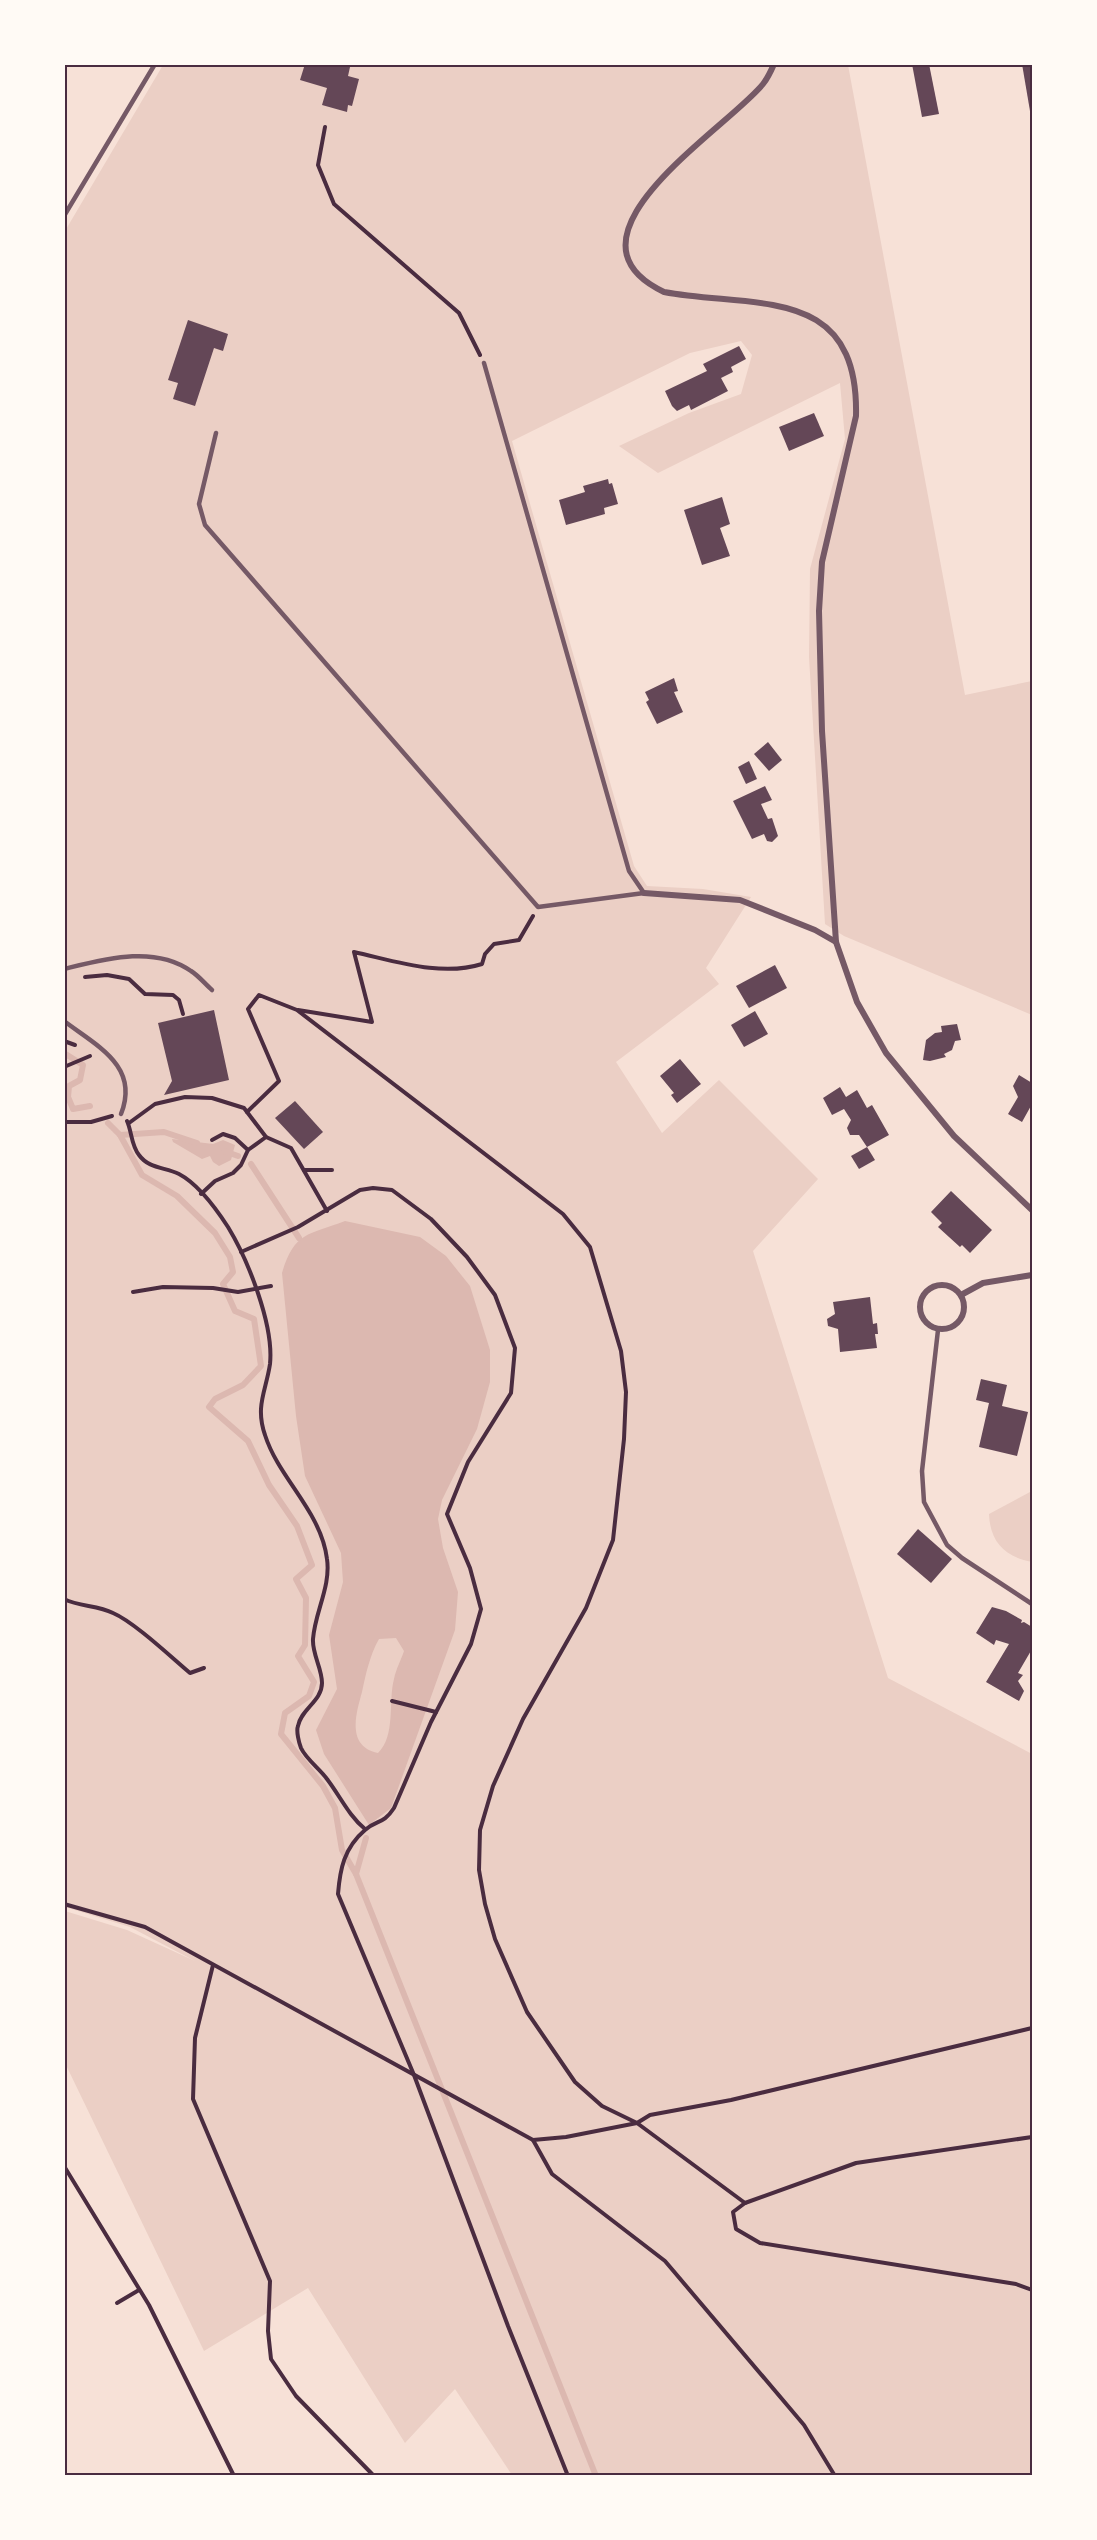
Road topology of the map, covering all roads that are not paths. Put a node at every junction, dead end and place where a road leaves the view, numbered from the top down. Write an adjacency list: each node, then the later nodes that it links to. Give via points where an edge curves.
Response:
1 (155, 64): 3 (lane)
2 (774, 64): 7 (street, via 763,84 645,197 629,226 626,250 638,275 664,292 769,303 809,315 826,326 851,366 856,416 822,562 819,611 822,731)
3 (64, 216)
4 (484, 363): 6 (lane, via 629,872)
5 (216, 433): 6 (lane, via 199,504 205,525 538,907)
6 (644, 893): 7 (street, via 740,900 807,926)
7 (836, 942): 12 (street, via 857,1002 886,1053 954,1136)
8 (66, 969): 9 (lane, via 113,958 159,957 191,970)
9 (212, 990)
10 (64, 1021): 11 (lane, via 123,1072 128,1087)
11 (121, 1113)
12 (1032, 1210)
13 (1032, 1275): 14 (street, via 983,1283)
14 (961, 1295): 15 (street, via 961,1320 951,1328); 15 (street, via 950,1286 935,1286 923,1294 919,1309 925,1323)
15 (938, 1330): 16 (lane, via 922,1471 924,1502 947,1545)
16 (1032, 1604)

